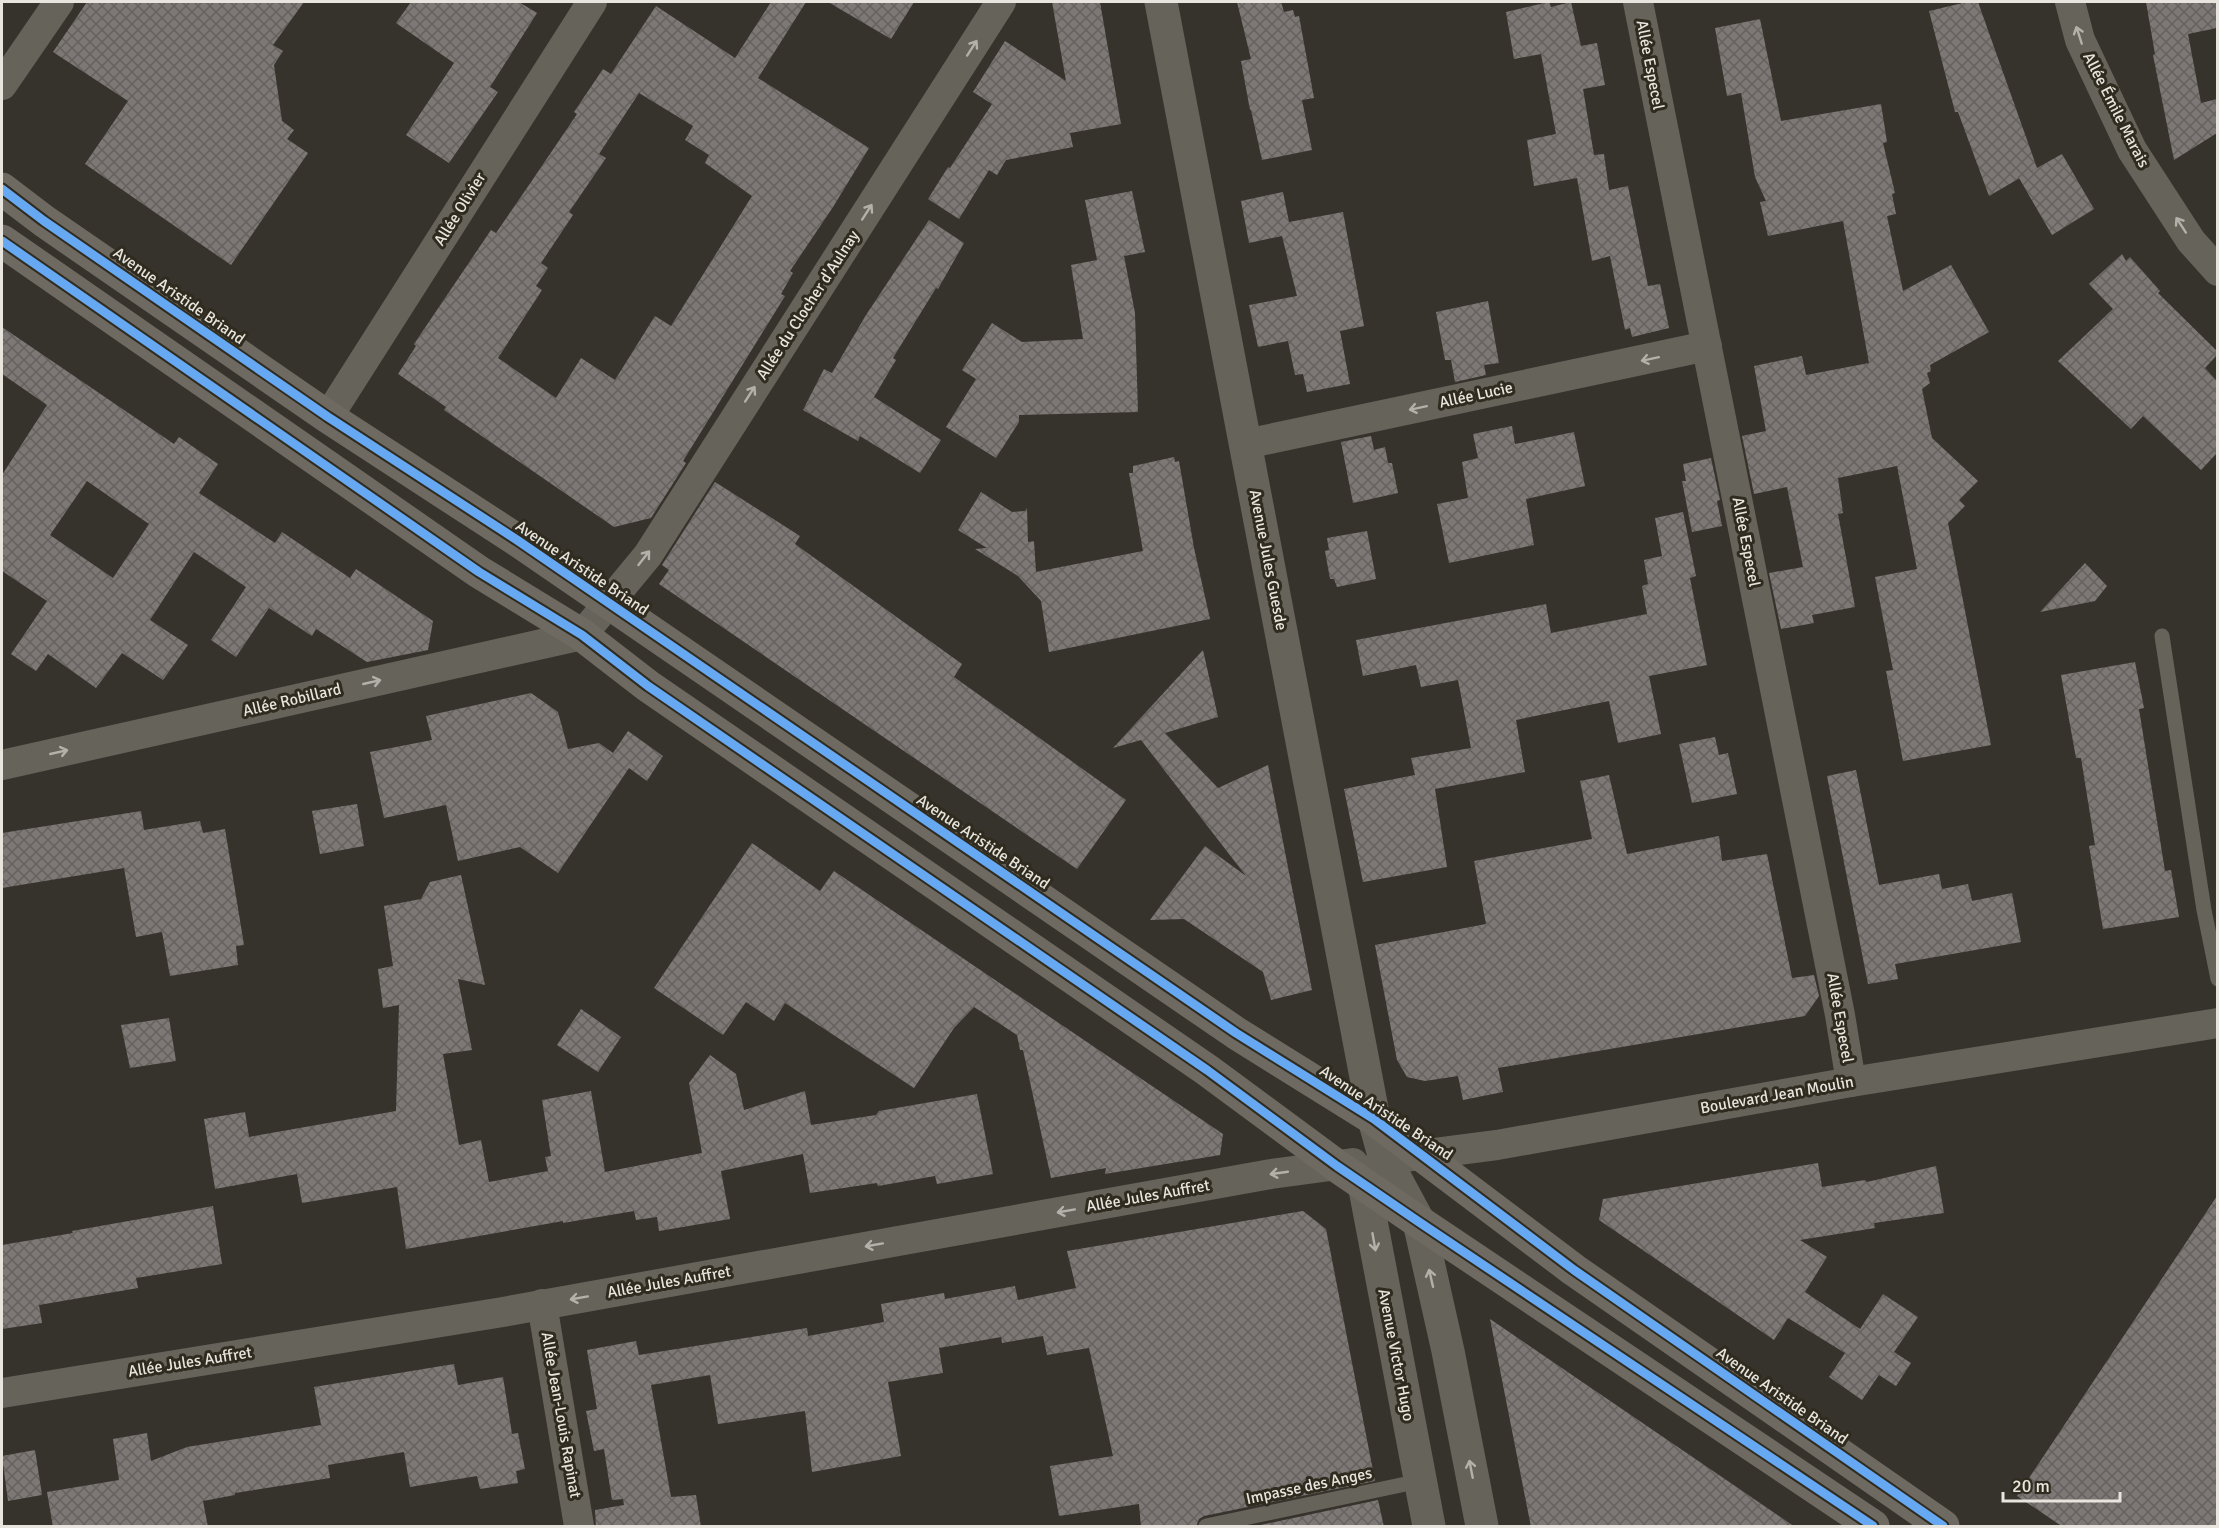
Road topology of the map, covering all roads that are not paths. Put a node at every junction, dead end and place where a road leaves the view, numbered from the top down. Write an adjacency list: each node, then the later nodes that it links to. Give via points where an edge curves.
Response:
1 (59, 2): 7 (street)
2 (592, 2): 12 (street, Allée Olivier)
3 (1001, 2): 14 (street, Allée du Clocher d'Aulnay, one-way to 3, via 648,555)
4 (1161, 2): 13 (street, Avenue Jules Guesde)
5 (1638, 2): 11 (street, Allée Especel)
6 (2070, 2): 10 (street, Allée Émile Marais, one-way to 6, via 2191,241 2132,150 2080,40)
7 (2, 85)
8 (2, 189): 12 (main road, Avenue Aristide Briand)
9 (2, 241): 15 (main road, via 479,572)
10 (2217, 271)
11 (1707, 346): 13 (street, Allée Lucie, one-way to 13); 20 (street, Allée Especel)
12 (328, 417): 14 (main road, Avenue Aristide Briand)
13 (1246, 444): 21 (street, Avenue Jules Guesde)
14 (607, 603): 15 (street, Allée du Clocher d'Aulnay); 21 (main road, Avenue Aristide Briand, via 1209,1014)
15 (582, 635): 17 (street, Allée Robillard, one-way to 15); 24 (main road, via 648,686 1207,1070)
16 (2162, 636): 18 (lane)
17 (2, 765)
18 (2217, 979)
19 (2217, 1023): 20 (street, Boulevard Jean Moulin)
20 (1851, 1082): 22 (street, Boulevard Jean Moulin)
21 (1374, 1119): 22 (main road, Avenue Aristide Briand); 23 (street, Avenue Jules Guesde)
22 (1422, 1154): 23 (street, Boulevard Jean Moulin); 35 (main road, Avenue Aristide Briand, via 1574,1270)
23 (1385, 1159): 24 (street, Boulevard Jean Moulin); 25 (street); 26 (street, Avenue Jules Guesde)
24 (1336, 1166): 25 (main road); 27 (street, Allée Jules Auffret, one-way to 27, via 1259,1176)
25 (1364, 1184): 26 (main road); 29 (street, Avenue Victor Hugo, one-way to 29)
26 (1419, 1222): 33 (street, one-way to 26); 34 (main road)
27 (542, 1304): 28 (street, Allée Jules Auffret); 30 (street, Allée Jean-Louis Rapinat)
28 (2, 1393)
29 (1420, 1481): 31 (lane, Impasse des Anges); 32 (street, Avenue Victor Hugo)
30 (579, 1527)
31 (1206, 1527)
32 (1429, 1527)
33 (1482, 1527)
34 (1873, 1527)
35 (1943, 1527)

